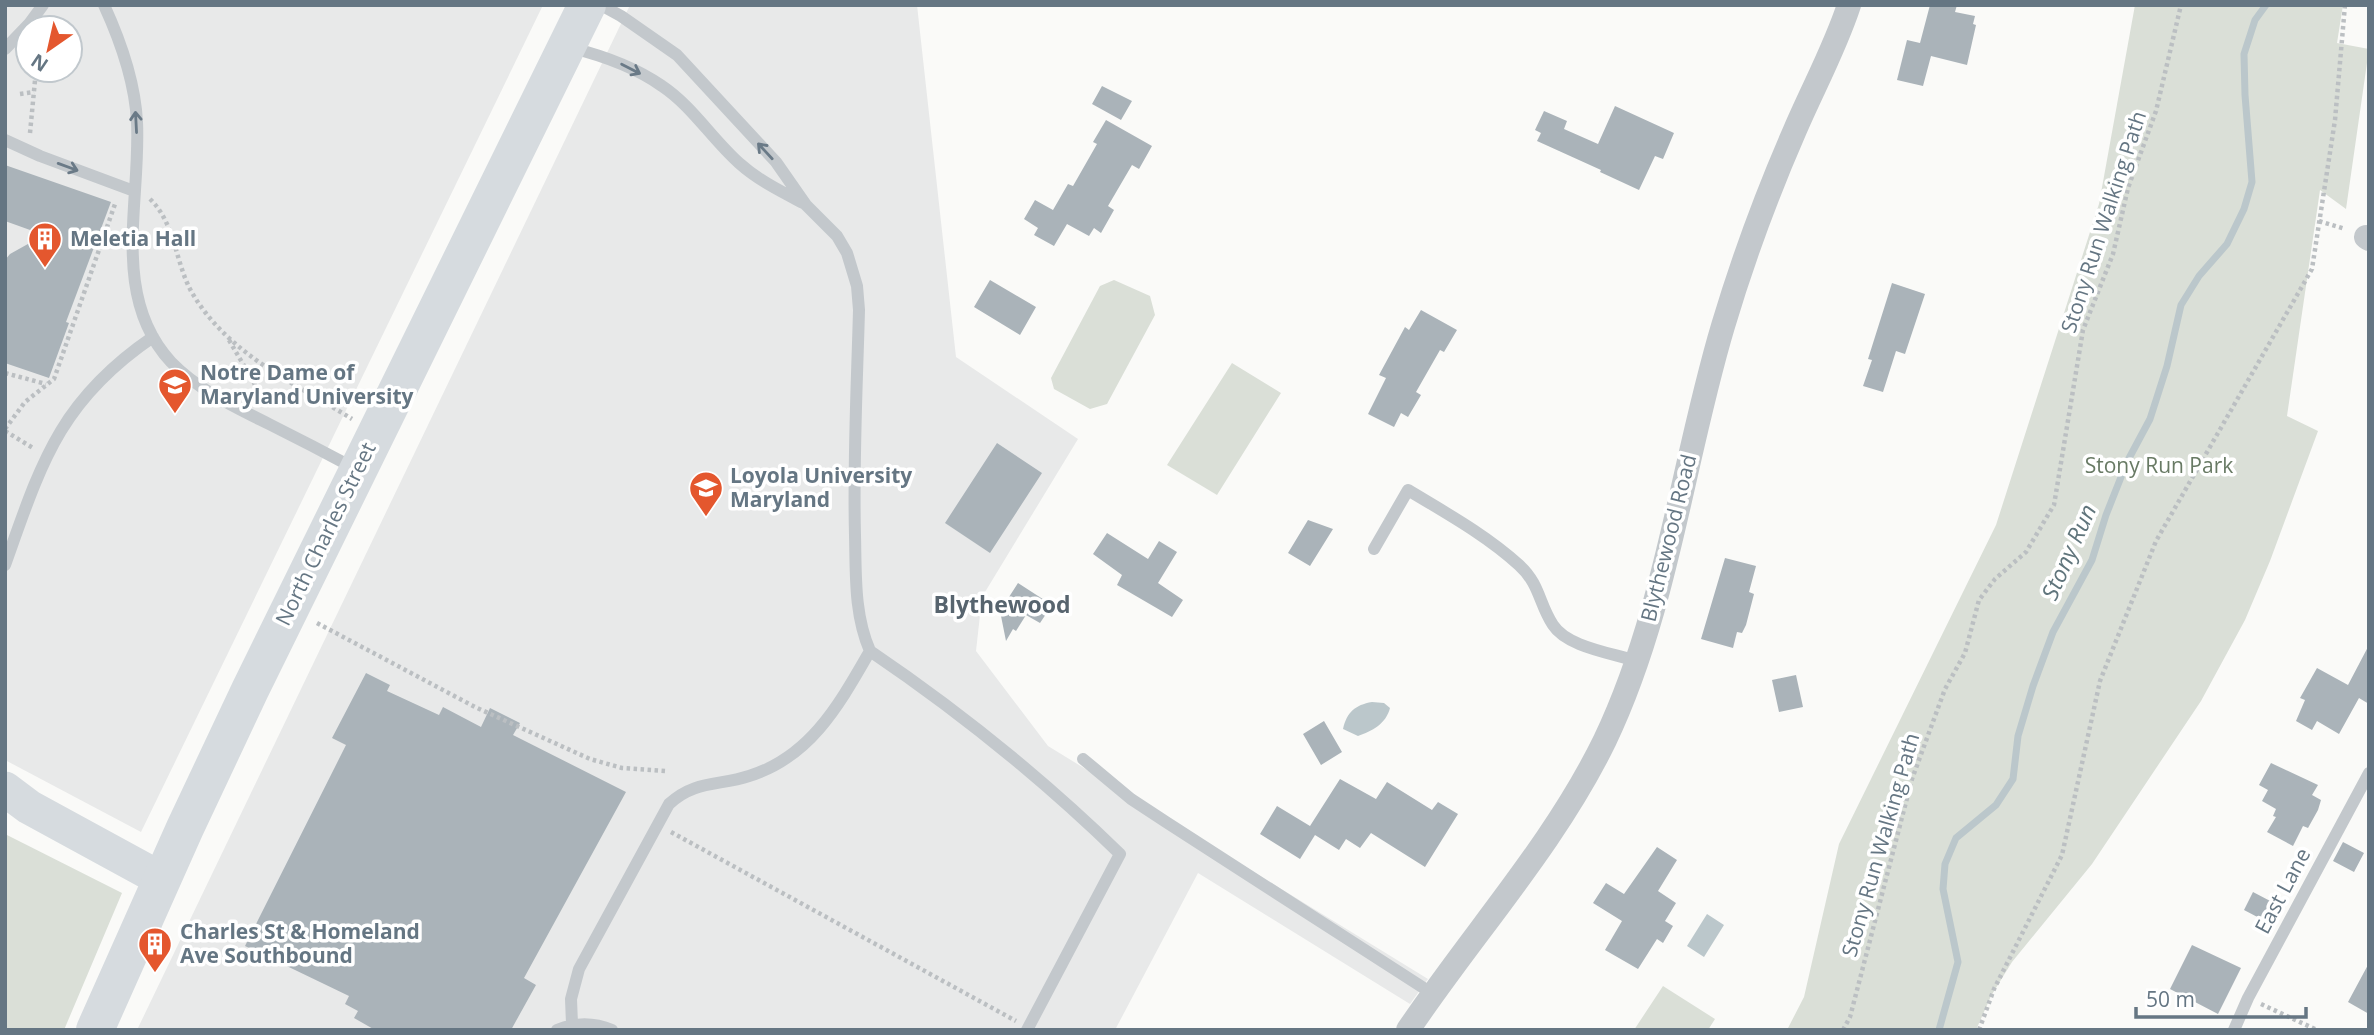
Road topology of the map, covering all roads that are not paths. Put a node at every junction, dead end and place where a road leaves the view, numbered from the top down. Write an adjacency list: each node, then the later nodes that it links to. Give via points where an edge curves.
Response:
1 (43, 5): 7 (lane)
2 (104, 5): 9 (lane, one-way to 2, via 134,91)
3 (587, 5): 6 (main road, North Charles Street)
4 (601, 5): 10 (lane, one-way to 4, via 776,162 677,55)
5 (1849, 5): 16 (street, Blythewood Road, via 1785,152 1741,269)
6 (567, 47): 10 (lane, one-way to 10, via 602,55 663,86 738,162); 12 (main road, North Charles Street)
7 (5, 49)
8 (5, 140): 9 (lane, one-way to 9)
9 (134, 191): 11 (lane, via 135,286)
10 (806, 205): 15 (lane, via 842,245 857,286 856,584 862,631)
11 (153, 337): 12 (lane, via 170,361 212,394); 14 (lane, via 102,377 57,433)
12 (357, 470): 20 (main road, North Charles Street)
13 (1374, 549): 16 (lane, via 1408,489 1518,564 1538,589 1553,625 1566,638)
14 (5, 565)
15 (870, 651): 22 (lane, via 834,713 805,745 749,776 708,783 680,794 669,804 579,969 571,999); 23 (lane, via 1005,751 1120,854)
16 (1636, 661): 21 (street, Blythewood Road, via 1617,712 1578,790)
17 (1083, 759): 21 (lane, via 1131,799)
18 (2369, 772): 28 (lane, East Lane)
19 (5, 789): 20 (street, via 29,807)
20 (161, 879): 24 (main road, North Charles Street)
21 (1433, 994): 27 (street, Blythewood Road)
22 (572, 1024): 25 (lane); 26 (lane)
23 (1028, 1029)
24 (95, 1030)
25 (557, 1030)
26 (612, 1030)
27 (1408, 1030)
28 (2234, 1030)

